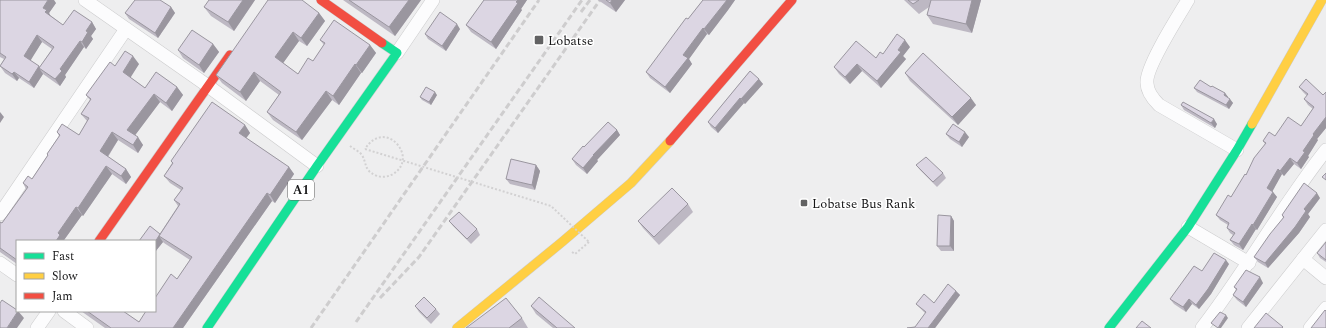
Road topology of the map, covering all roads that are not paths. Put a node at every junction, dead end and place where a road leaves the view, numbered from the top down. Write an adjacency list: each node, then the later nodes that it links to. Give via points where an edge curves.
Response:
1 (85, 0): 7 (street)
2 (322, 0): 9 (main road)
3 (433, 0): 9 (street)
4 (792, 0): 29 (main road, via 635,179)
5 (1188, 0): 11 (street, via 1156,56 1147,78 1148,89 1159,104)
6 (1322, 0): 11 (main road)
7 (126, 29): 10 (street); 14 (street)
8 (234, 49): 10 (main road)
9 (397, 53): 13 (main road, A1)
10 (208, 86): 13 (street); 17 (main road)
11 (1237, 150): 15 (main road)
12 (1326, 150): 20 (street)
13 (317, 166): 28 (main road, A1)
14 (0, 214)
15 (1188, 227): 20 (street); 30 (main road)
16 (1326, 230): 18 (street)
17 (100, 240)
18 (1303, 259): 22 (street); 32 (street)
19 (0, 263): 21 (street)
20 (1249, 263): 31 (street)
21 (16, 274)
22 (1326, 278)
23 (1326, 308): 33 (street)
24 (49, 312): 26 (street)
25 (65, 312): 27 (street)
26 (37, 328)
27 (87, 328)
28 (207, 328)
29 (457, 328)
30 (1109, 328)
31 (1202, 328)
32 (1248, 328)
33 (1310, 328)

